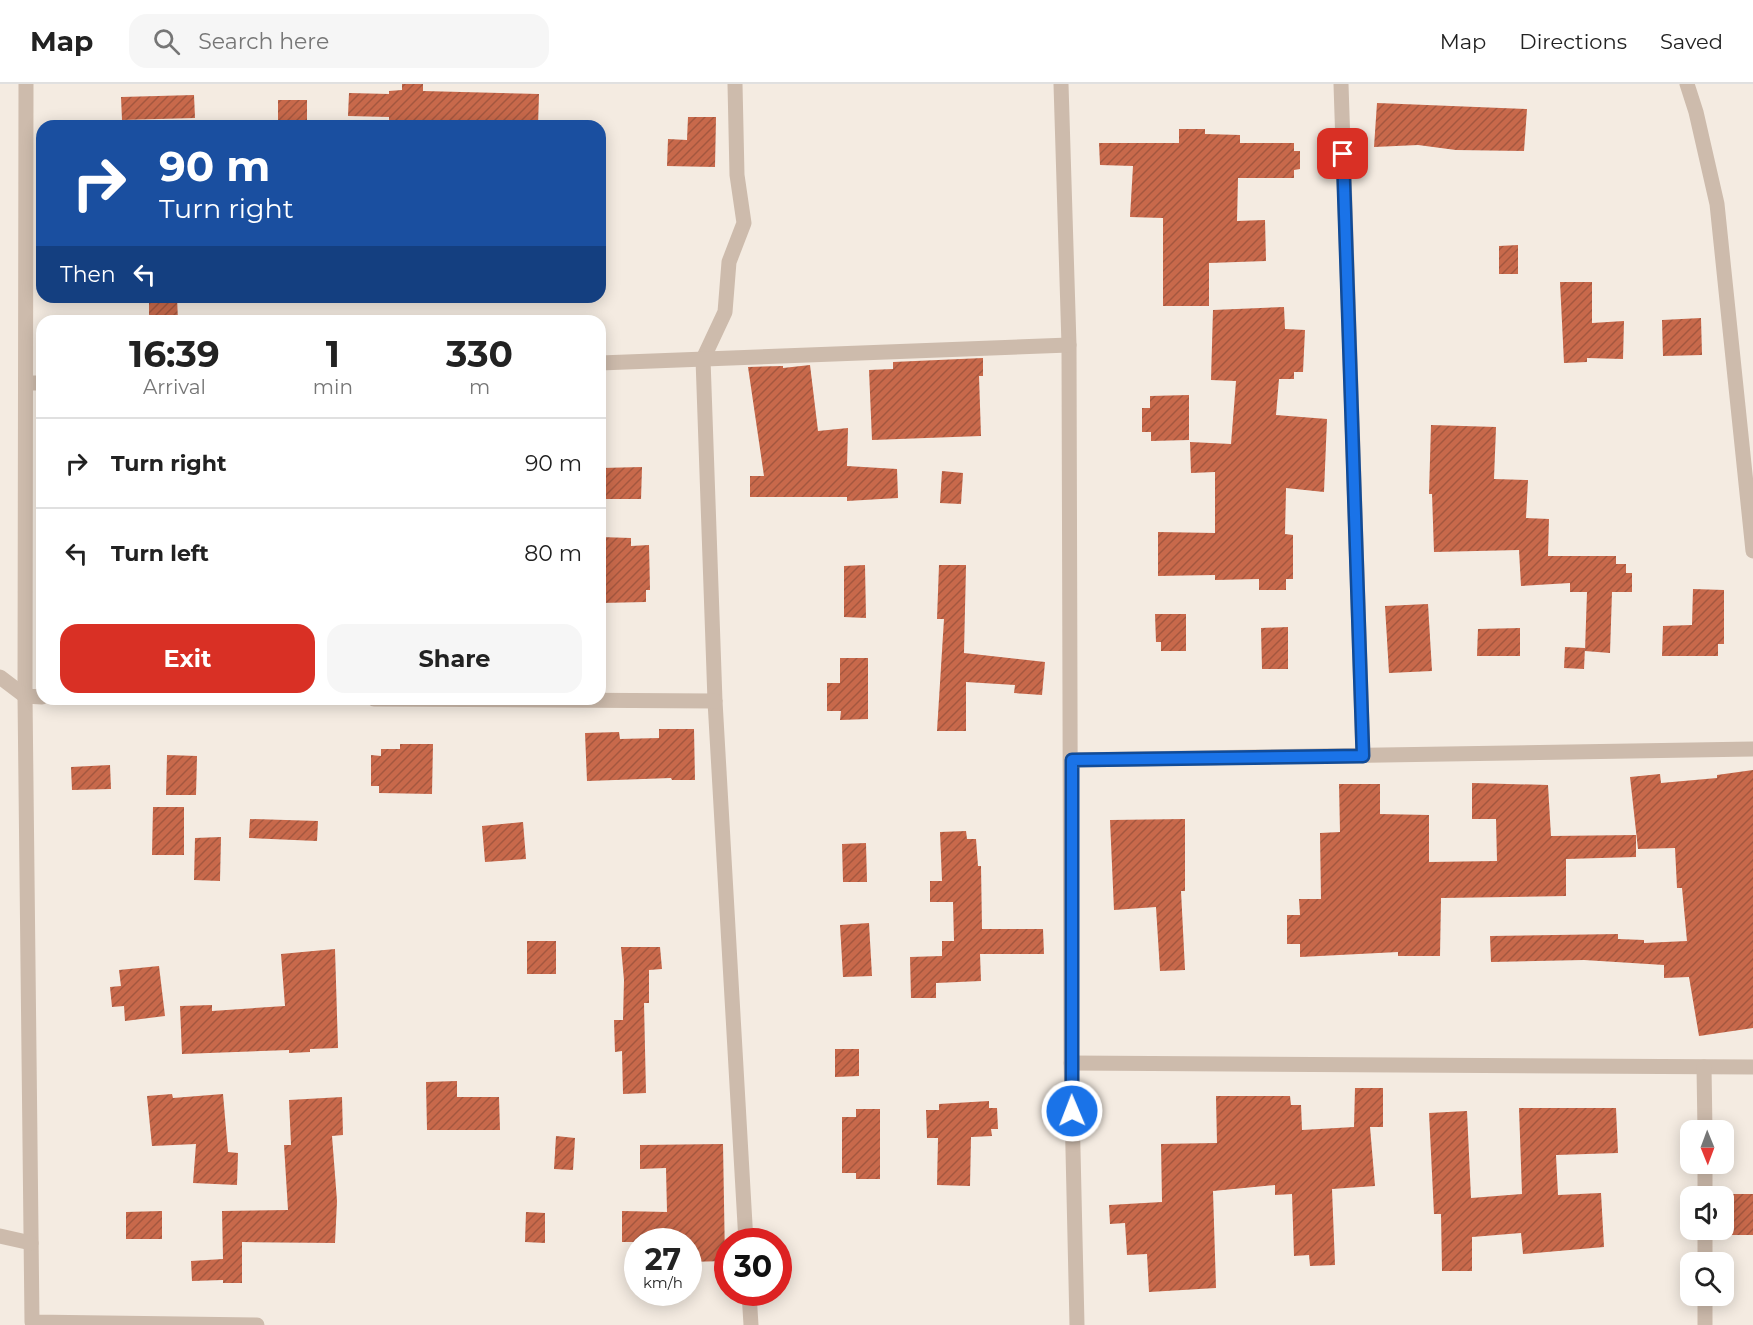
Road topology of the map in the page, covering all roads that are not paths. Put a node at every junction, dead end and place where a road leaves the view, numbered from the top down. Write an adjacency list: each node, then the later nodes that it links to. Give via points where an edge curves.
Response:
1 (27, 84): 9 (street)
2 (735, 84): 7 (street, via 737,175 744,223 729,262 725,312)
3 (1061, 84): 6 (street)
4 (1341, 84): 17 (street)
5 (1687, 84): 10 (street, via 1717,204)
6 (1069, 345): 7 (street); 18 (street)
7 (703, 359): 8 (street); 15 (street)
8 (606, 363)
9 (34, 383): 12 (street)
10 (1753, 551)
11 (0, 677): 12 (street)
12 (25, 696): 13 (street); 25 (street)
13 (36, 697)
14 (606, 701): 15 (street)
15 (715, 702): 23 (street)
16 (1753, 749): 17 (street)
17 (1363, 756): 18 (street)
18 (1072, 760): 19 (street)
19 (1071, 1063): 21 (street); 31 (street)
20 (1753, 1066): 21 (street)
21 (1704, 1067): 22 (street)
22 (1705, 1120)
23 (745, 1228)
24 (0, 1236): 25 (street)
25 (31, 1243): 28 (street)
26 (750, 1306): 30 (street)
27 (1705, 1306): 32 (street)
28 (32, 1324): 29 (street)
29 (257, 1325)
30 (751, 1325)
31 (1077, 1325)
32 (1705, 1325)

